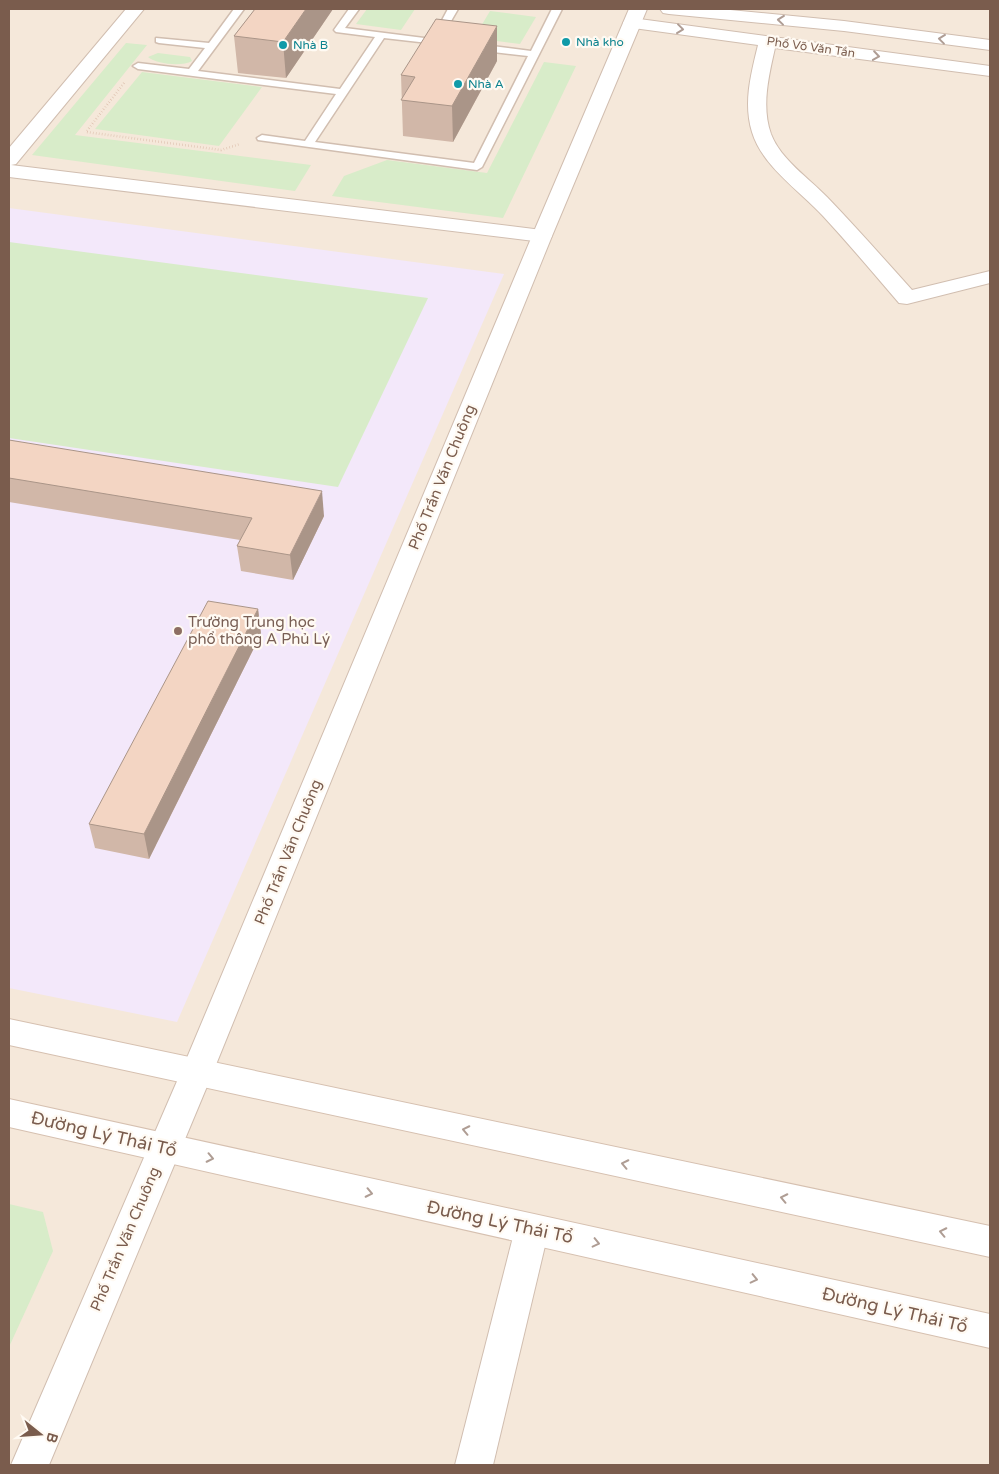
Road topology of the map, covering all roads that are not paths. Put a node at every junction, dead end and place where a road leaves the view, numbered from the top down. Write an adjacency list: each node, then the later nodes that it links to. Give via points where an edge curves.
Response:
1 (135, 9): 25 (street)
2 (239, 9): 16 (lane)
3 (354, 9): 10 (lane, via 339,30)
4 (453, 9): 13 (lane)
5 (557, 9): 18 (lane)
6 (669, 9): 9 (street, Phố Võ Văn Tần, one-way to 6)
7 (850, 9): 9 (street)
8 (635, 16): 12 (street, Phố Võ Văn Tần, one-way to 12); 27 (street, Phố Trần Văn Chuông)
9 (844, 26): 15 (street, Phố Võ Văn Tần, one-way to 9)
10 (381, 35): 13 (lane); 22 (lane)
11 (159, 40): 16 (lane)
12 (768, 41): 20 (street, Phố Võ Văn Tần, one-way to 20); 28 (street, via 759,79 757,113 771,152 907,298)
13 (433, 42): 14 (lane)
14 (452, 44)
15 (990, 45)
16 (210, 46): 21 (lane)
17 (470, 46): 18 (lane)
18 (534, 54): 24 (lane, via 477,167)
19 (138, 66): 21 (lane)
20 (990, 71)
21 (190, 73): 22 (lane)
22 (343, 92): 24 (lane)
23 (262, 138): 24 (lane)
24 (308, 144)
25 (9, 160)
26 (9, 171): 27 (street)
27 (542, 236): 30 (street, Phố Trần Văn Chuông)
28 (990, 277)
29 (9, 1032): 30 (street)
30 (197, 1072): 32 (street, Phố Trần Văn Chuông); 34 (street, one-way to 30)
31 (9, 1113): 32 (street, Đường Lý Thái Tổ)
32 (164, 1148): 33 (street, Đường Lý Thái Tổ, one-way to 33); 36 (street, Phố Trần Văn Chuông)
33 (532, 1229): 35 (street, Đường Lý Thái Tổ, one-way to 35); 37 (street)
34 (990, 1242)
35 (990, 1331)
36 (30, 1465)
37 (474, 1465)

